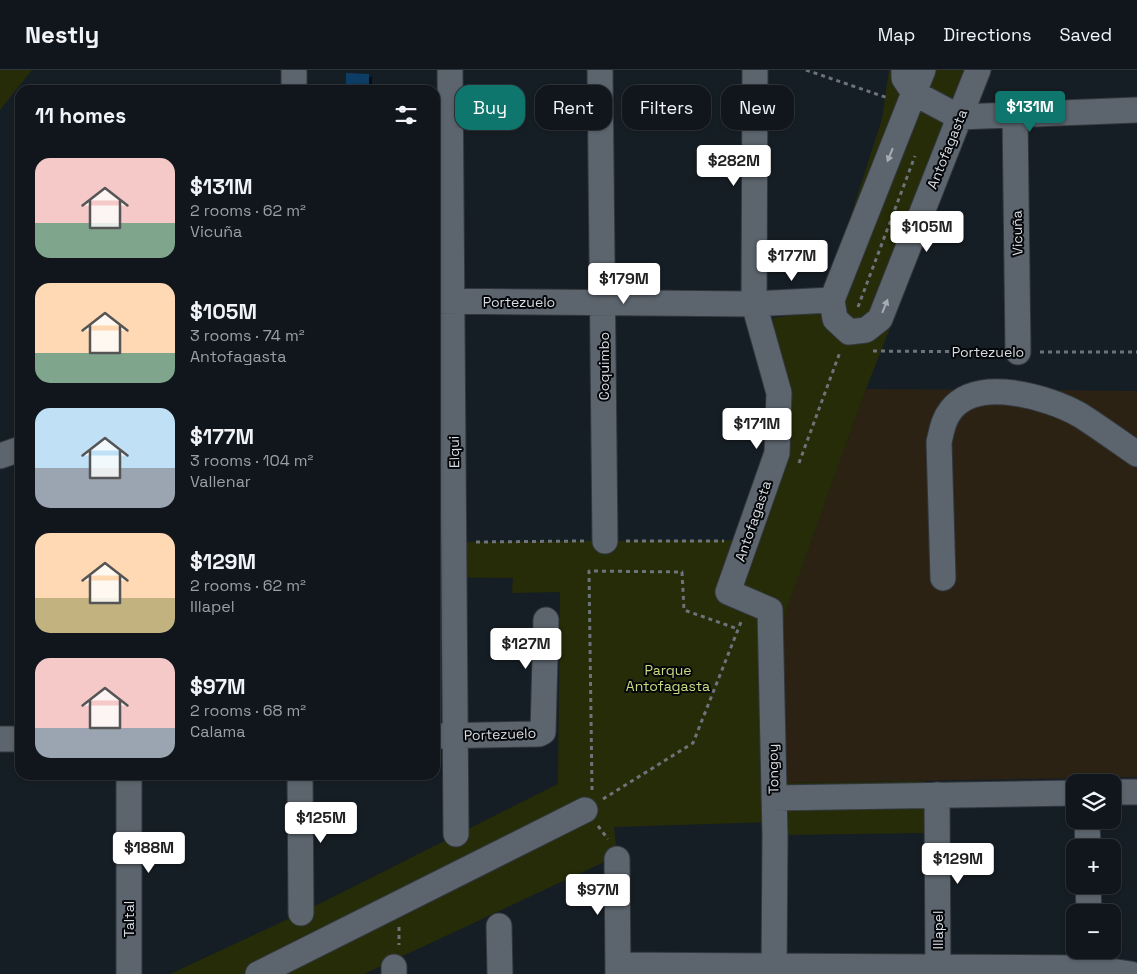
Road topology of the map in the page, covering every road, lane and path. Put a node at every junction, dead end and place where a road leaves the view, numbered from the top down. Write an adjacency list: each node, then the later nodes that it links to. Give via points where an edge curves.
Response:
1 (294, 70): 8 (street)
2 (450, 70): 13 (street, Elqui)
3 (600, 70): 14 (street, Coquimbo)
4 (755, 70): 15 (street, Antofagasta)
5 (806, 70): 7 (path)
6 (978, 70): 11 (street, Antofagasta)
7 (911, 83): 11 (street); 12 (street, one-way to 12)
8 (294, 85)
9 (1137, 110): 10 (street)
10 (1016, 113): 11 (street); 19 (street, Vicuña)
11 (959, 117): 12 (street, Antofagasta, one-way to 11, via 835,319 849,332 866,330 880,319)
12 (832, 300): 15 (street, Portezuelo)
13 (444, 302): 14 (street, Portezuelo); 29 (street, Elqui)
14 (604, 303): 15 (street, Portezuelo); 24 (street, Coquimbo)
15 (754, 304): 26 (street, Antofagasta, via 779,393 777,452)
16 (840, 351): 17 (path)
17 (849, 351)
18 (868, 351): 19 (path, Portezuelo)
19 (1018, 352): 20 (path, Portezuelo)
20 (1137, 352)
21 (15, 450): 23 (street)
22 (1137, 454): 25 (street, via 1079,414 1047,401 1024,394 994,392 966,398 943,422 939,442)
23 (0, 456)
24 (605, 541)
25 (943, 578)
26 (728, 592): 38 (street, Tongoy, via 770,610)
27 (546, 620): 29 (street, Portezuelo, via 543,732)
28 (738, 629): 39 (path, via 684,610 682,572 589,572)
29 (446, 736): 40 (street, Elqui)
30 (0, 739): 31 (street)
31 (15, 739)
32 (129, 780): 50 (street, Taltal)
33 (300, 780): 43 (street)
34 (1121, 792): 35 (street)
35 (1137, 792)
36 (1066, 793): 37 (street)
37 (937, 796): 38 (street); 49 (street, Illapel)
38 (774, 798): 46 (street, Tongoy)
39 (589, 803): 41 (path, via 616,848); 42 (street)
40 (456, 834)
41 (618, 859): 47 (street)
42 (398, 904): 48 (path, via 399,958); 51 (street)
43 (301, 913)
44 (500, 926): 52 (street)
45 (1090, 964): 49 (street); 53 (street)
46 (774, 969): 47 (street); 49 (street)
47 (619, 970)
48 (394, 971)
49 (938, 971)
50 (129, 974)
51 (258, 974)
52 (500, 974)
53 (1131, 974)

